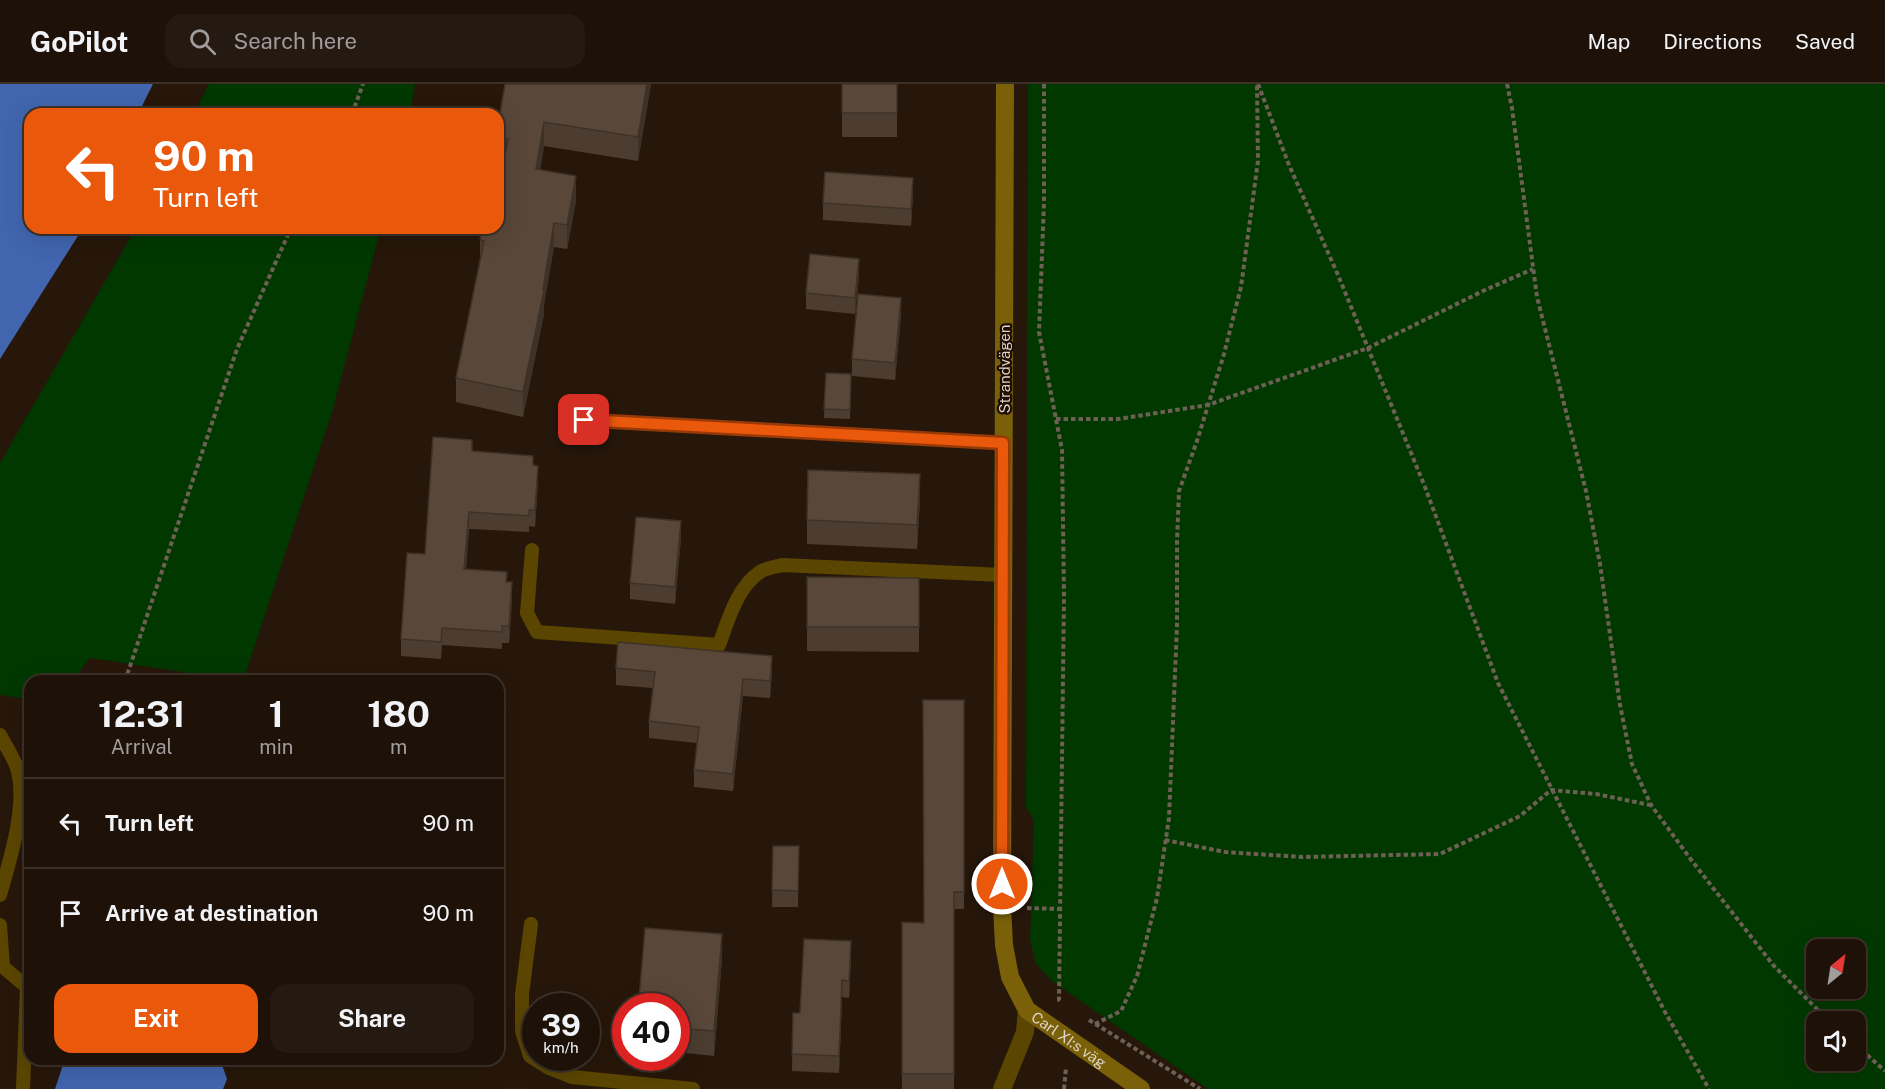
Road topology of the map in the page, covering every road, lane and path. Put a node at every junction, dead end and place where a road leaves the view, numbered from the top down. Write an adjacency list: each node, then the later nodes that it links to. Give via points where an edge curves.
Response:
1 (363, 84): 6 (path)
2 (1005, 84): 13 (street, Strandvägen)
3 (1044, 84): 11 (path, via 1039,332)
4 (1257, 84): 9 (path); 10 (path, via 1258,161 1251,224 1241,287)
5 (1507, 84): 8 (path)
6 (354, 108)
7 (288, 234): 16 (path, via 237,349)
8 (1533, 268): 9 (path); 19 (path, via 1586,491 1632,764)
9 (1368, 348): 10 (path); 18 (path, via 1498,683)
10 (1208, 405): 11 (path, via 1118,418); 20 (path, via 1179,491)
11 (1056, 419): 23 (path, via 1062,450 1063,573)
12 (584, 420): 13 (lane)
13 (1003, 443): 15 (street, Strandvägen)
14 (532, 550): 15 (lane, via 527,613 537,632 719,645 746,585 761,571 771,568)
15 (1003, 575): 22 (street, Strandvägen)
16 (127, 675)
17 (0, 735): 21 (lane, via 17,768 21,804)
18 (1551, 790): 19 (path); 20 (path, via 1520,816 1440,854 1302,858 1225,852); 41 (path)
19 (1651, 805): 30 (path, via 1774,966)
20 (1165, 840): 40 (path, via 1137,976 1121,1011 1095,1023)
21 (0, 895)
22 (1002, 908): 23 (path); 29 (street, Strandvägen, via 1010,977)
23 (1059, 909): 28 (path)
24 (531, 924): 36 (lane, via 522,994 522,1031 530,1056 572,1077)
25 (0, 925): 26 (lane)
26 (2, 967): 27 (lane)
27 (24, 985)
28 (1059, 1000)
29 (1027, 1010): 37 (street, via 1025,1032); 39 (street, Carl XI:s väg)
30 (1819, 1011)
31 (1866, 1054): 34 (path)
32 (24, 1064): 35 (lane)
33 (1064, 1070): 38 (path)
34 (1885, 1071)
35 (23, 1089)
36 (693, 1089)
37 (1002, 1089)
38 (1064, 1089)
39 (1142, 1089)
40 (1200, 1089)
41 (1709, 1089)

